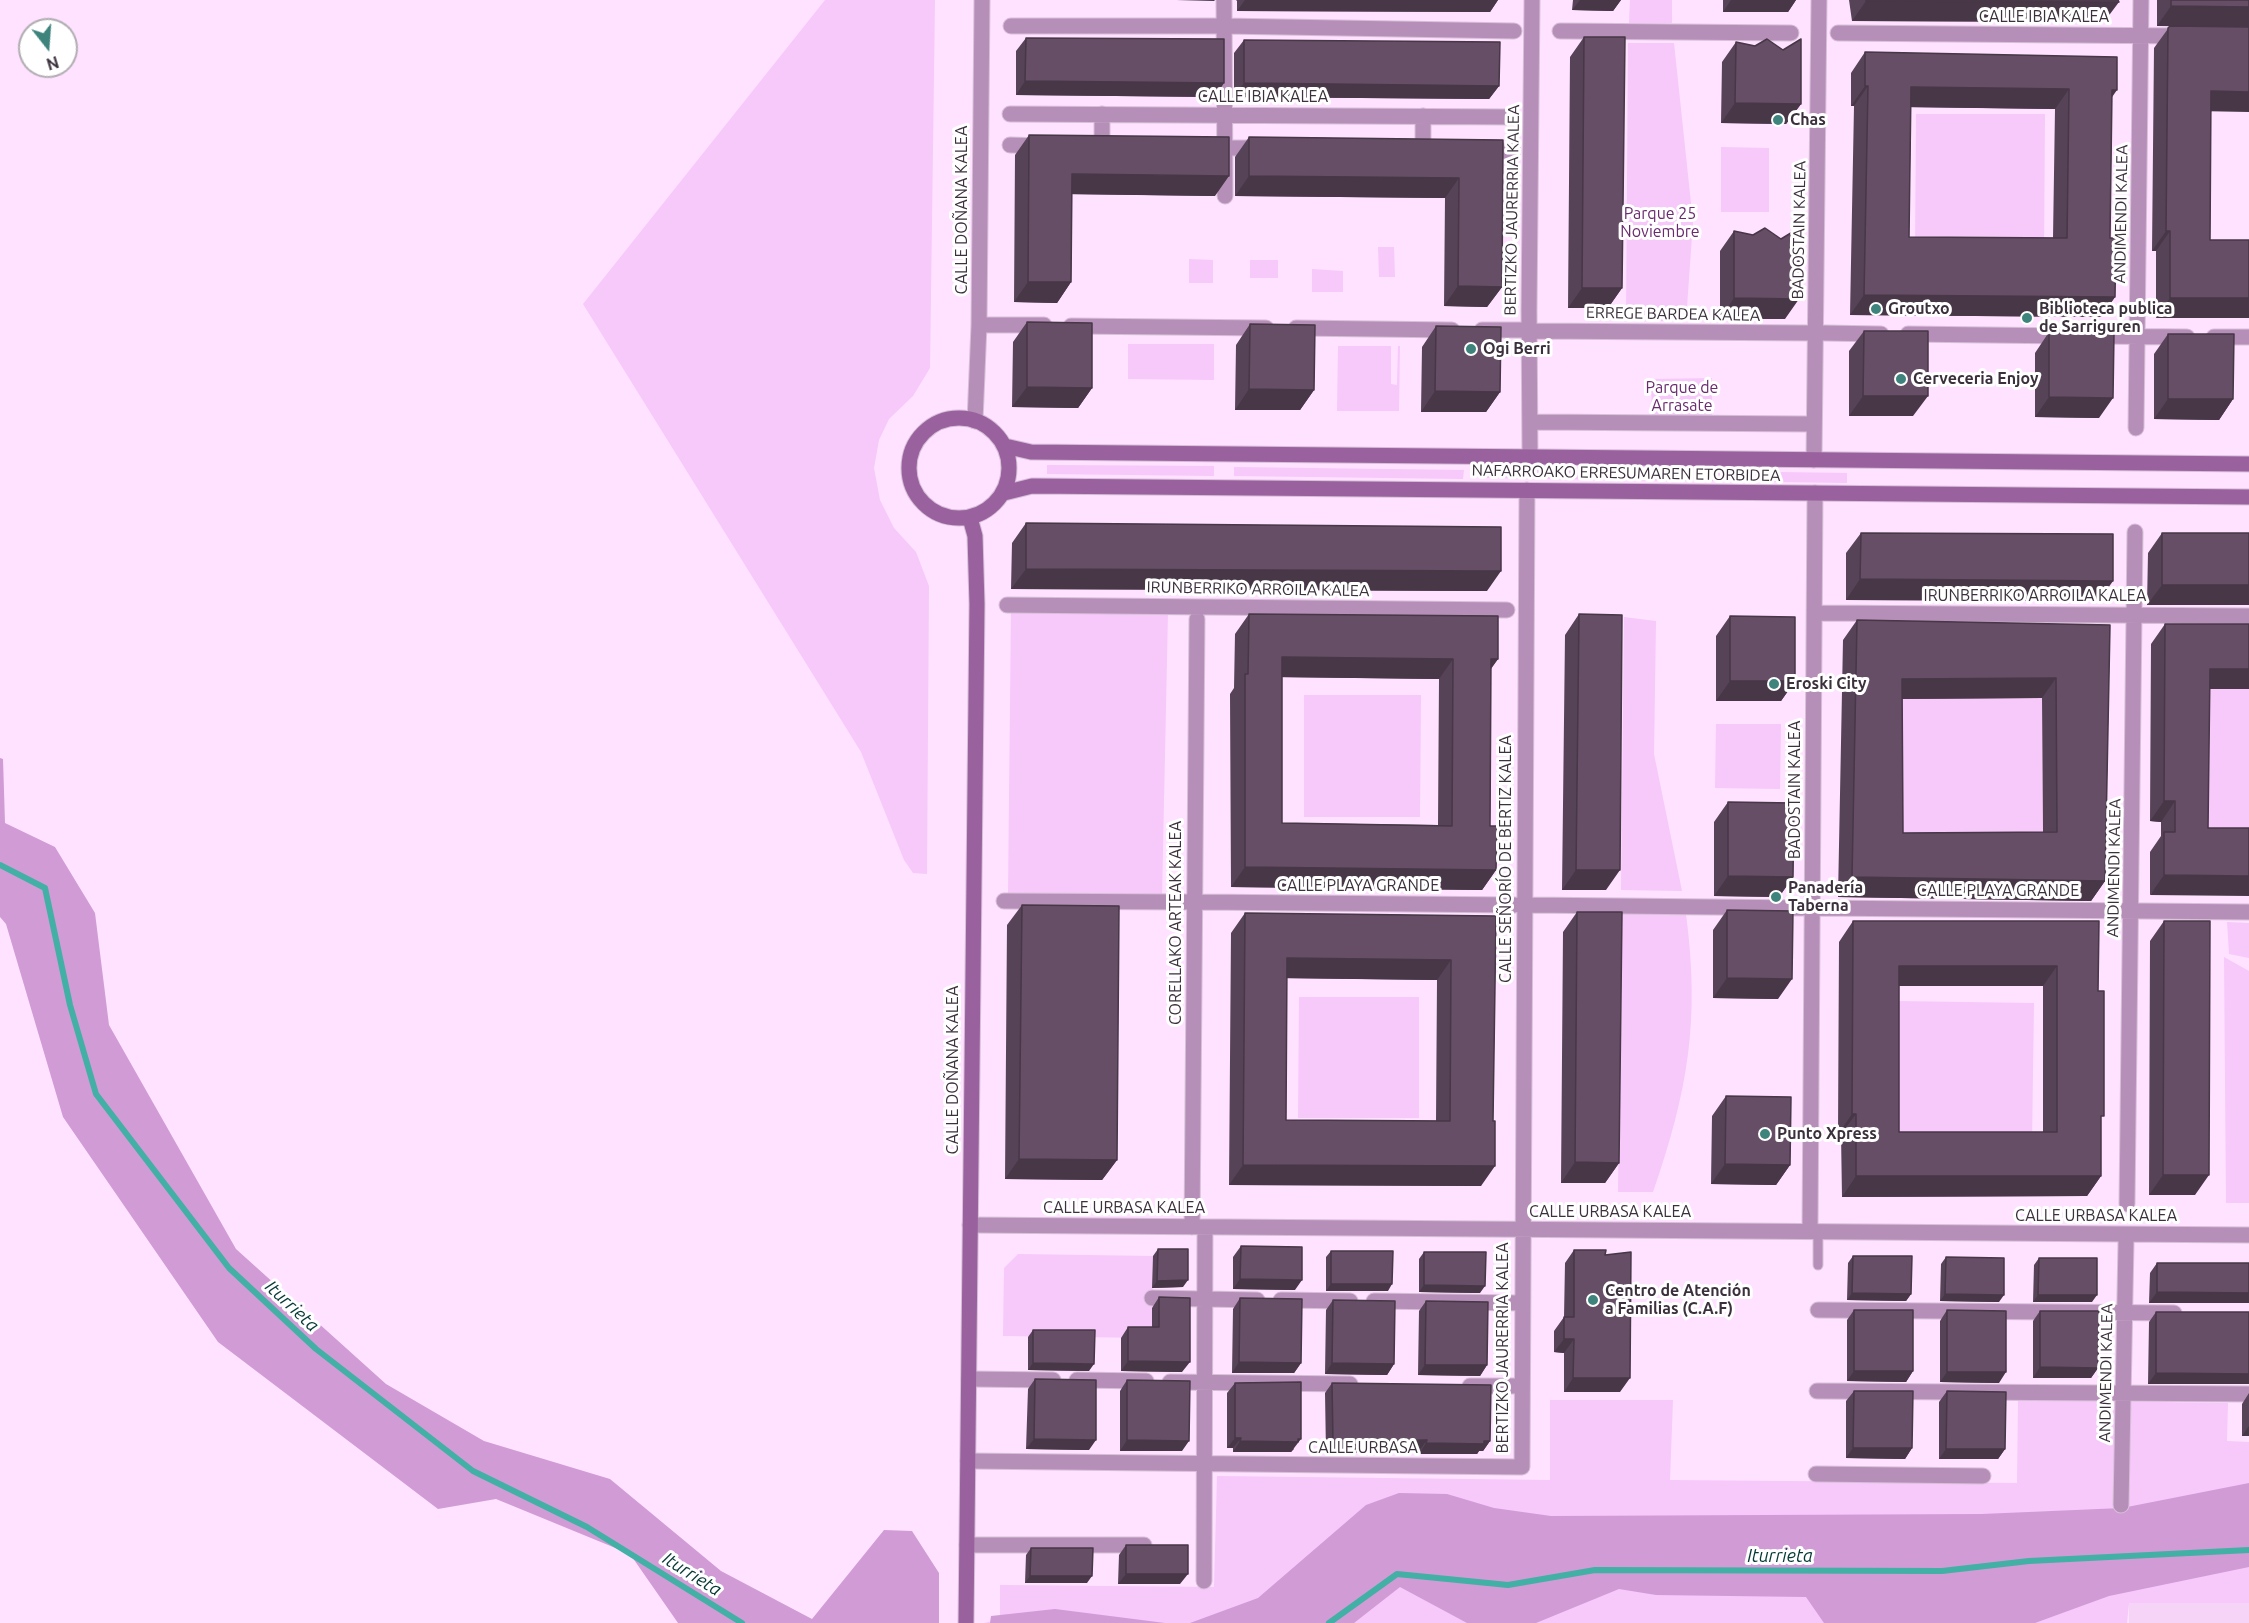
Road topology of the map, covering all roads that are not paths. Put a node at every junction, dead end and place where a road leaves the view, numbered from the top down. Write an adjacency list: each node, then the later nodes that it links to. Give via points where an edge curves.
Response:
1 (982, 0): 32 (street, CALLE DOÑANA KALEA)
2 (1224, 0): 7 (street)
3 (1532, 0): 37 (street, BERTIZKO JAURERRIA KALEA)
4 (1819, 0): 38 (street, BADOSTAIN KALEA)
5 (2141, 0): 12 (street, ANDIMENDI KALEA)
6 (1011, 26): 7 (street)
7 (1224, 26): 8 (street); 16 (street)
8 (1514, 31)
9 (1560, 31): 10 (street)
10 (1791, 33)
11 (1838, 33): 12 (street, CALLE IBIA KALEA)
12 (2140, 36): 13 (street, CALLE IBIA KALEA); 30 (street, ANDIMENDI KALEA)
13 (2195, 36)
14 (1010, 114): 15 (street, CALLE IBIA KALEA)
15 (1102, 114): 16 (street, CALLE IBIA KALEA); 21 (street)
16 (1226, 115): 17 (street, CALLE IBIA KALEA); 23 (street)
17 (1423, 116): 18 (street, CALLE IBIA KALEA); 25 (street)
18 (1513, 117)
19 (1010, 145): 20 (street)
20 (1056, 146)
21 (1102, 146)
22 (1192, 147): 23 (street)
23 (1225, 148): 24 (street); 28 (street)
24 (1272, 148)
25 (1423, 150)
26 (1468, 151): 27 (street)
27 (1513, 151)
28 (1225, 196)
29 (987, 325): 30 (street, ERREGE BARDEA KALEA)
30 (2137, 336): 31 (street, ERREGE BARDEA KALEA); 35 (street, ANDIMENDI KALEA)
31 (2249, 337)
32 (975, 421): 36 (street, via 990,428); 44 (street, via 955,418 934,425 920,437 910,458 912,484 925,506 947,517)
33 (1535, 422): 34 (street)
34 (1809, 424)
35 (2136, 428)
36 (1005, 446): 37 (street, NAFARROAKO ERRESUMAREN ETORBIDEA, via 1031,453); 41 (street, via 1010,471)
37 (1530, 457): 38 (street, NAFARROAKO ERRESUMAREN ETORBIDEA)
38 (1814, 460): 39 (street, NAFARROAKO ERRESUMAREN ETORBIDEA)
39 (2249, 464)
40 (1527, 490): 41 (street, NAFARROAKO ERRESUMAREN ETORBIDEA, via 1032,486); 42 (street, NAFARROAKO ERRESUMAREN ETORBIDEA); 58 (street, CALLE SEÑORÍO DE BERTIZ KALEA)
41 (1004, 493): 44 (street)
42 (1815, 493): 43 (street, NAFARROAKO ERRESUMAREN ETORBIDEA); 59 (street, BADOSTAIN KALEA)
43 (2249, 497)
44 (970, 518): 56 (street, CALLE DOÑANA KALEA, via 975,536 977,604)
45 (2135, 532): 49 (street, ANDIMENDI KALEA)
46 (1007, 605): 47 (street, IRUNBERRIKO ARROILA KALEA)
47 (1508, 610)
48 (1821, 613): 49 (street, IRUNBERRIKO ARROILA KALEA)
49 (2135, 615): 50 (street, IRUNBERRIKO ARROILA KALEA); 53 (street, ANDIMENDI KALEA)
50 (2249, 616)
51 (1197, 619): 57 (street, CORELLAKO ARTEAK KALEA)
52 (1004, 901): 53 (street, CALLE PLAYA GRANDE)
53 (2132, 911): 54 (street, CALLE PLAYA GRANDE); 55 (street, ANDIMENDI KALEA)
54 (2249, 912)
55 (2127, 1204)
56 (970, 1225): 57 (street, CALLE URBASA KALEA); 69 (street, CALLE DOÑANA KALEA)
57 (1198, 1227): 58 (street, CALLE URBASA KALEA); 64 (street)
58 (1521, 1229): 59 (street, CALLE URBASA KALEA); 65 (street, BERTIZKO JAURERRIA KALEA)
59 (1814, 1232): 60 (street, CALLE URBASA KALEA); 62 (lane)
60 (2249, 1235)
61 (2126, 1242): 67 (street, ANDIMENDI KALEA)
62 (1818, 1265)
63 (1152, 1298): 64 (street)
64 (1205, 1299): 65 (street); 70 (street)
65 (1521, 1303): 73 (street, BERTIZKO JAURERRIA KALEA)
66 (1818, 1310): 67 (street)
67 (2125, 1312): 68 (street); 75 (street, ANDIMENDI KALEA)
68 (2193, 1313)
69 (969, 1379): 70 (street); 77 (street, CALLE DOÑANA KALEA)
70 (1204, 1382): 71 (street); 78 (street)
71 (1371, 1384)
72 (1454, 1385): 73 (street)
73 (1521, 1386): 79 (street, BERTIZKO JAURERRIA KALEA)
74 (1817, 1391): 75 (street)
75 (2124, 1393): 76 (street); 82 (street, ANDIMENDI KALEA)
76 (2249, 1394)
77 (968, 1461): 78 (street, CALLE URBASA); 83 (street, CALLE DOÑANA KALEA)
78 (1204, 1465): 79 (street, CALLE URBASA); 85 (street, via 1198,1545)
79 (1522, 1467)
80 (1816, 1474): 81 (street)
81 (1983, 1476)
82 (2121, 1505)
83 (967, 1545): 84 (street); 86 (street, CALLE DOÑANA KALEA)
84 (1158, 1545)
85 (1204, 1581)
86 (966, 1623)

